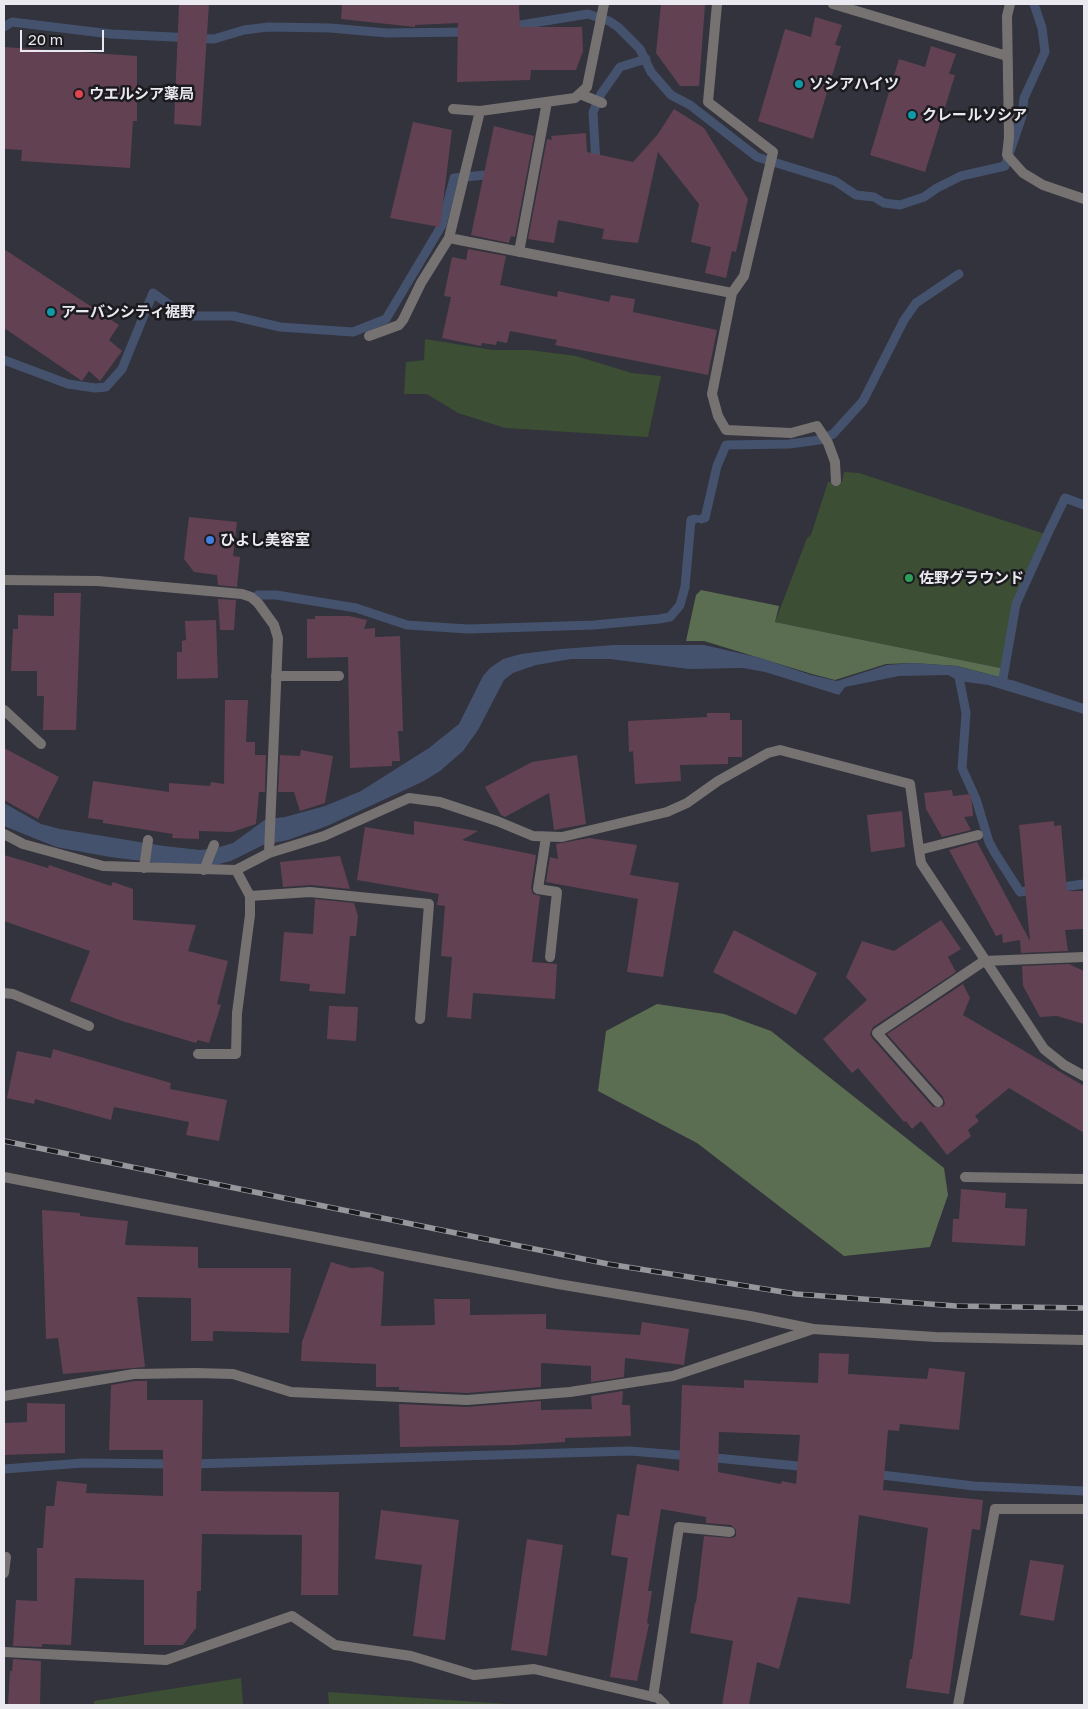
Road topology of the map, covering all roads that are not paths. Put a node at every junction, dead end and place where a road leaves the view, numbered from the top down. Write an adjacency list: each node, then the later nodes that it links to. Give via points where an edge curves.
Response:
1 (604, 4): 6 (street, via 587,88)
2 (717, 4): 14 (street, via 708,102 773,152 744,276)
3 (832, 4): 5 (street)
4 (1010, 4): 5 (street)
5 (1007, 56): 11 (street, via 1007,155 1023,173 1043,185)
6 (580, 94): 7 (street); 8 (street)
7 (547, 102): 10 (street); 13 (street)
8 (602, 103)
9 (453, 109): 10 (street)
10 (480, 111): 12 (street)
11 (1084, 199)
12 (449, 238): 13 (street); 15 (street, via 421,283 404,320)
13 (519, 252): 14 (street)
14 (732, 293): 16 (street, via 712,394 718,416 726,430 791,433 817,426 835,462)
15 (369, 336)
16 (836, 481)
17 (4, 580): 18 (street, via 98,582 251,597 274,624 278,638)
18 (276, 676): 19 (street); 28 (street)
19 (339, 676)
20 (4, 710): 21 (street)
21 (41, 744)
22 (4, 834): 29 (street, via 24,844 103,866)
23 (978, 835): 27 (street)
24 (546, 836): 27 (street, via 562,837 668,812 768,753 780,750 910,784); 28 (street, via 533,836 440,802 409,798 324,836); 34 (street, via 538,889 557,892)
25 (148, 840): 29 (street)
26 (214, 845): 30 (street)
27 (919, 850): 35 (street, via 921,863)
28 (269, 853): 31 (street)
29 (144, 868): 30 (street)
30 (204, 870): 31 (street)
31 (236, 870): 32 (street)
32 (250, 896): 37 (street, via 310,892 429,904); 39 (street, via 237,1013 236,1054)
33 (1084, 957): 35 (street)
34 (550, 958)
35 (984, 961): 40 (street, via 998,977 1044,1049); 41 (street, via 876,1033)
36 (4, 993): 38 (street)
37 (420, 1019)
38 (89, 1026)
39 (198, 1054)
40 (1084, 1076)
41 (938, 1102)
42 (4, 1177): 45 (street, via 558,1284)
43 (965, 1177): 44 (street)
44 (1084, 1179)
45 (813, 1329): 46 (street, via 935,1337); 47 (street, via 672,1376 570,1392 467,1400 291,1392 233,1374 195,1373 134,1374)
46 (1084, 1340)
47 (4, 1396)
48 (1084, 1509): 55 (street, via 995,1509)
49 (730, 1532): 53 (street, via 679,1527)
50 (6, 1557): 51 (street)
51 (4, 1573)
52 (4, 1652): 53 (street, via 166,1660 292,1616 335,1645 411,1656 474,1675 534,1669)
53 (653, 1697): 54 (street)
54 (665, 1705)
55 (958, 1705)

